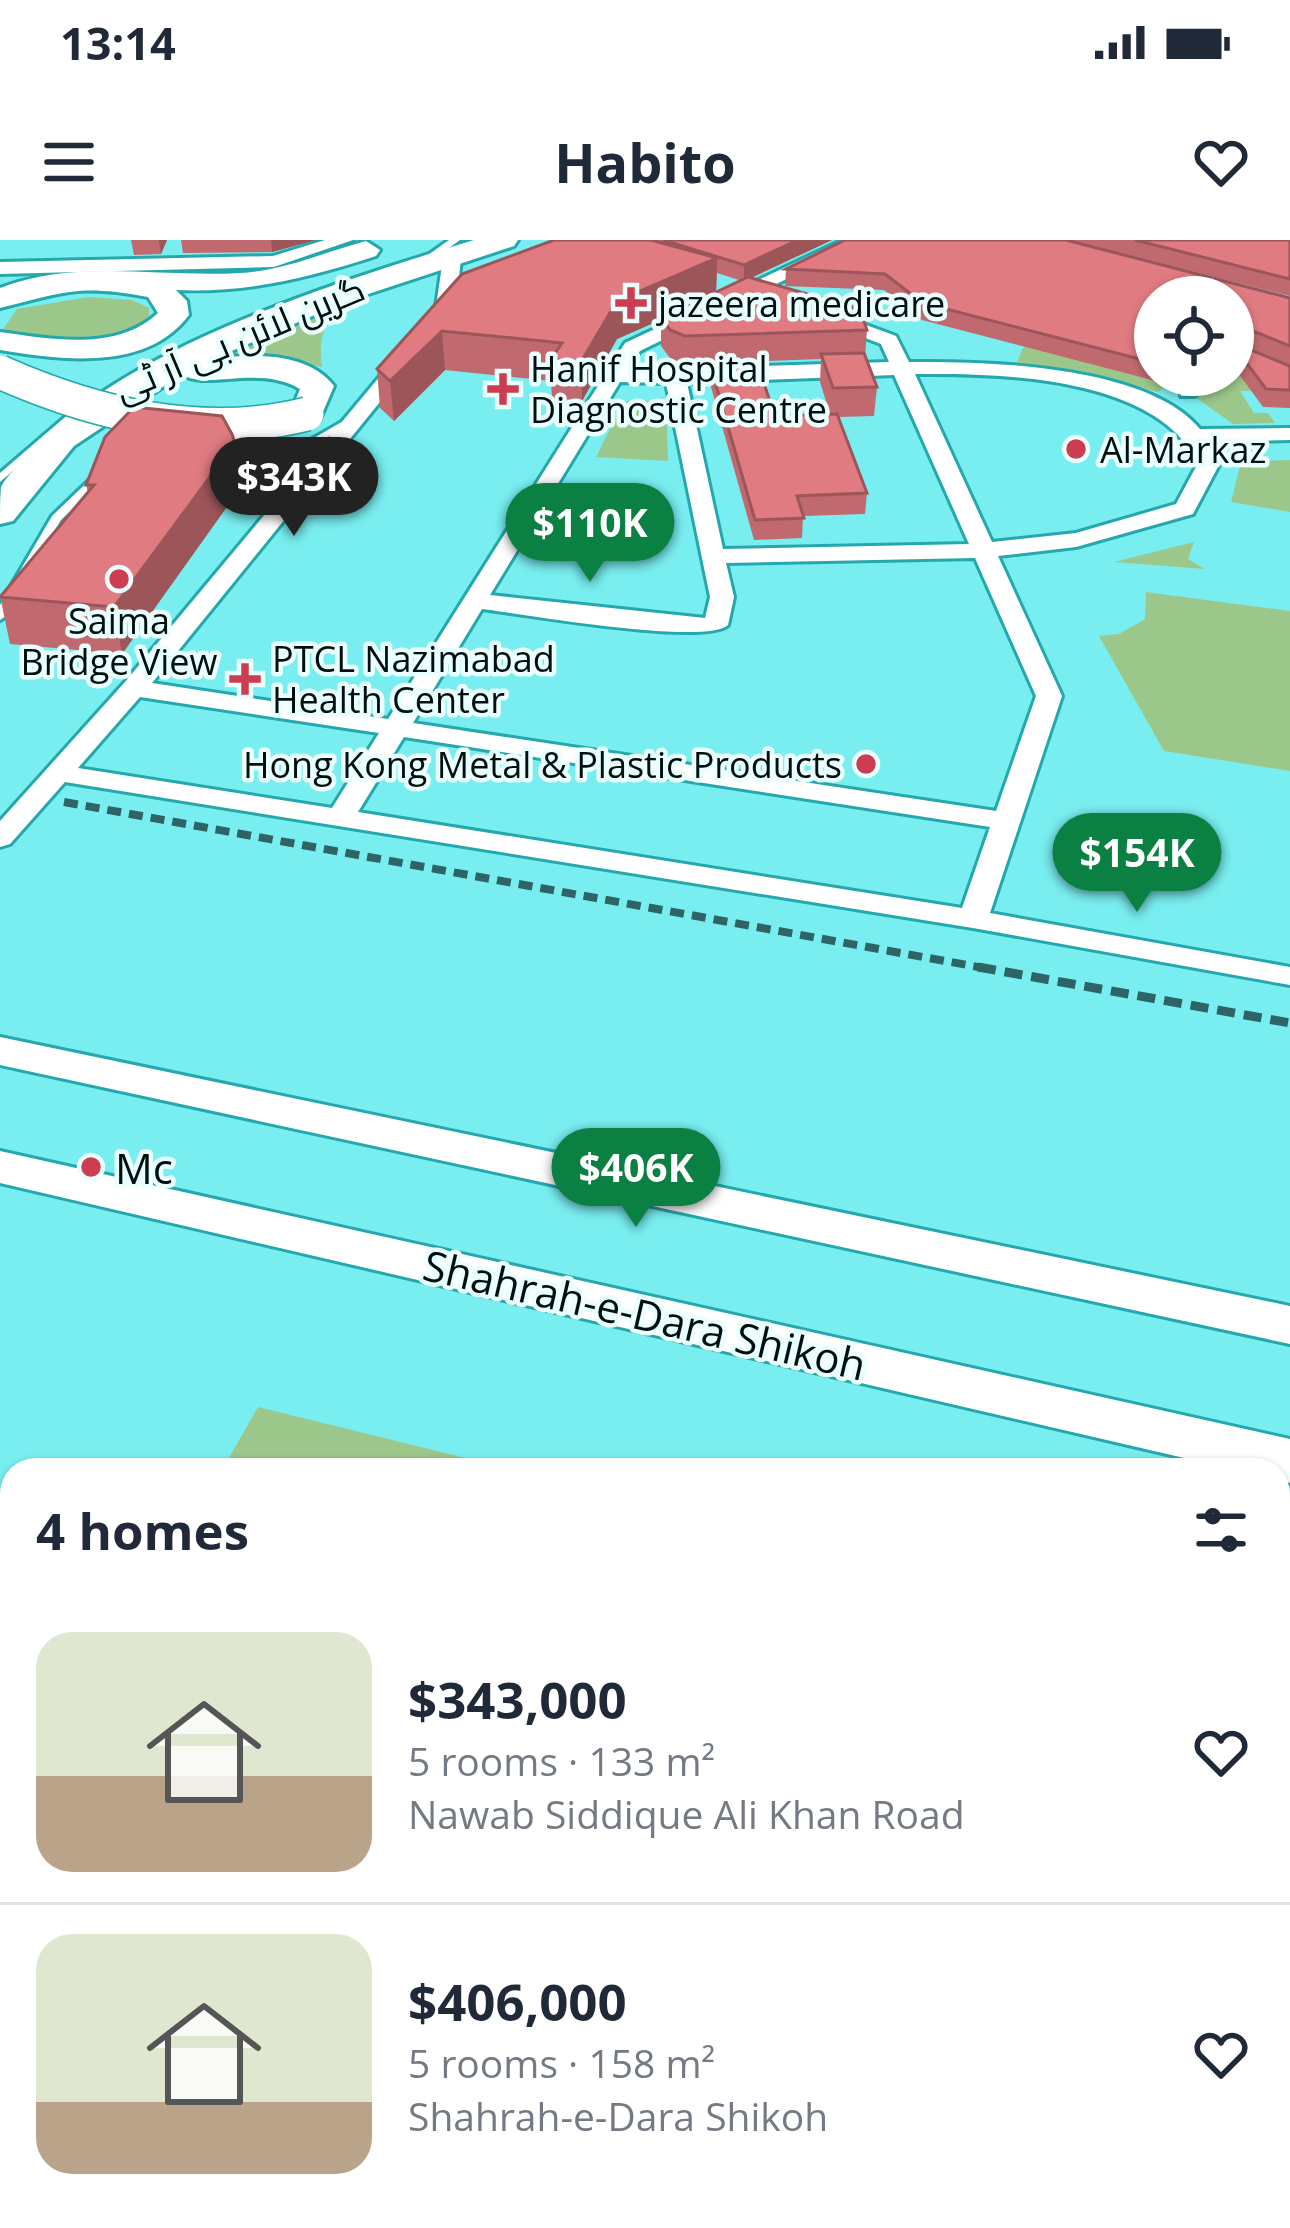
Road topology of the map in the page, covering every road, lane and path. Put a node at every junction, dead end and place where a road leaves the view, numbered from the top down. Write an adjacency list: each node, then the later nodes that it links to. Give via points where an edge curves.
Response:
1 (402, 240): 5 (main road)
2 (493, 240): 6 (lane, گرین لائن بی آر ٹی)
3 (504, 240): 6 (main road)
4 (856, 240): 9 (street)
5 (362, 244): 7 (main road, via 249,273); 10 (main road, via 268,279 88,278)
6 (435, 252): 12 (main road); 20 (main road, via 119,364); 21 (street, via 457,303); 27 (lane, گرین لائن بی آر ٹی, via 134,378 46,435); 28 (main road, via 159,374 41,459)
7 (0, 270)
8 (700, 280): 9 (street)
9 (742, 293): 17 (street, via 881,333); 18 (street, via 632,346)
10 (0, 299)
11 (0, 312): 13 (main road, via 37,292 122,284 157,290 174,308 165,326)
12 (339, 328)
13 (130, 340): 14 (main road); 20 (main road, via 44,395)
14 (0, 345): 15 (main road)
15 (0, 358)
16 (334, 361): 21 (main road)
17 (903, 372): 19 (street); 23 (street, via 1074,381 1173,414); 29 (street)
18 (614, 376): 19 (street); 31 (street)
19 (675, 377): 30 (street)
20 (11, 389): 21 (main road, bridge, via 145,427 236,438 308,426); 24 (main road); 28 (main road, bridge, via 48,393 201,425 262,427 307,414 318,386 304,375 238,366 192,374 156,394 133,431)
21 (349, 408): 25 (lane, via 296,453); 33 (street)
22 (1290, 434): 23 (street)
23 (1196, 436): 29 (street, via 1209,463 1185,509 1108,536)
24 (0, 446)
25 (198, 448)
26 (120, 458): 32 (lane, via 56,518)
27 (0, 479)
28 (0, 518)
29 (980, 548): 30 (street); 37 (street, via 1049,696)
30 (713, 556): 31 (street, via 722,597 716,625)
31 (479, 601): 34 (street)
32 (0, 616)
33 (134, 688): 34 (street); 35 (street)
34 (399, 729): 36 (street); 37 (street)
35 (60, 773): 36 (street); 38 (street)
36 (340, 818): 39 (street)
37 (1004, 821): 39 (street)
38 (0, 838)
39 (973, 919): 40 (street)
40 (1290, 976)
41 (0, 1051): 43 (street)
42 (0, 1167): 44 (street, Shahrah-e-Dara Shikoh)
43 (1290, 1325)
44 (1247, 1458)

